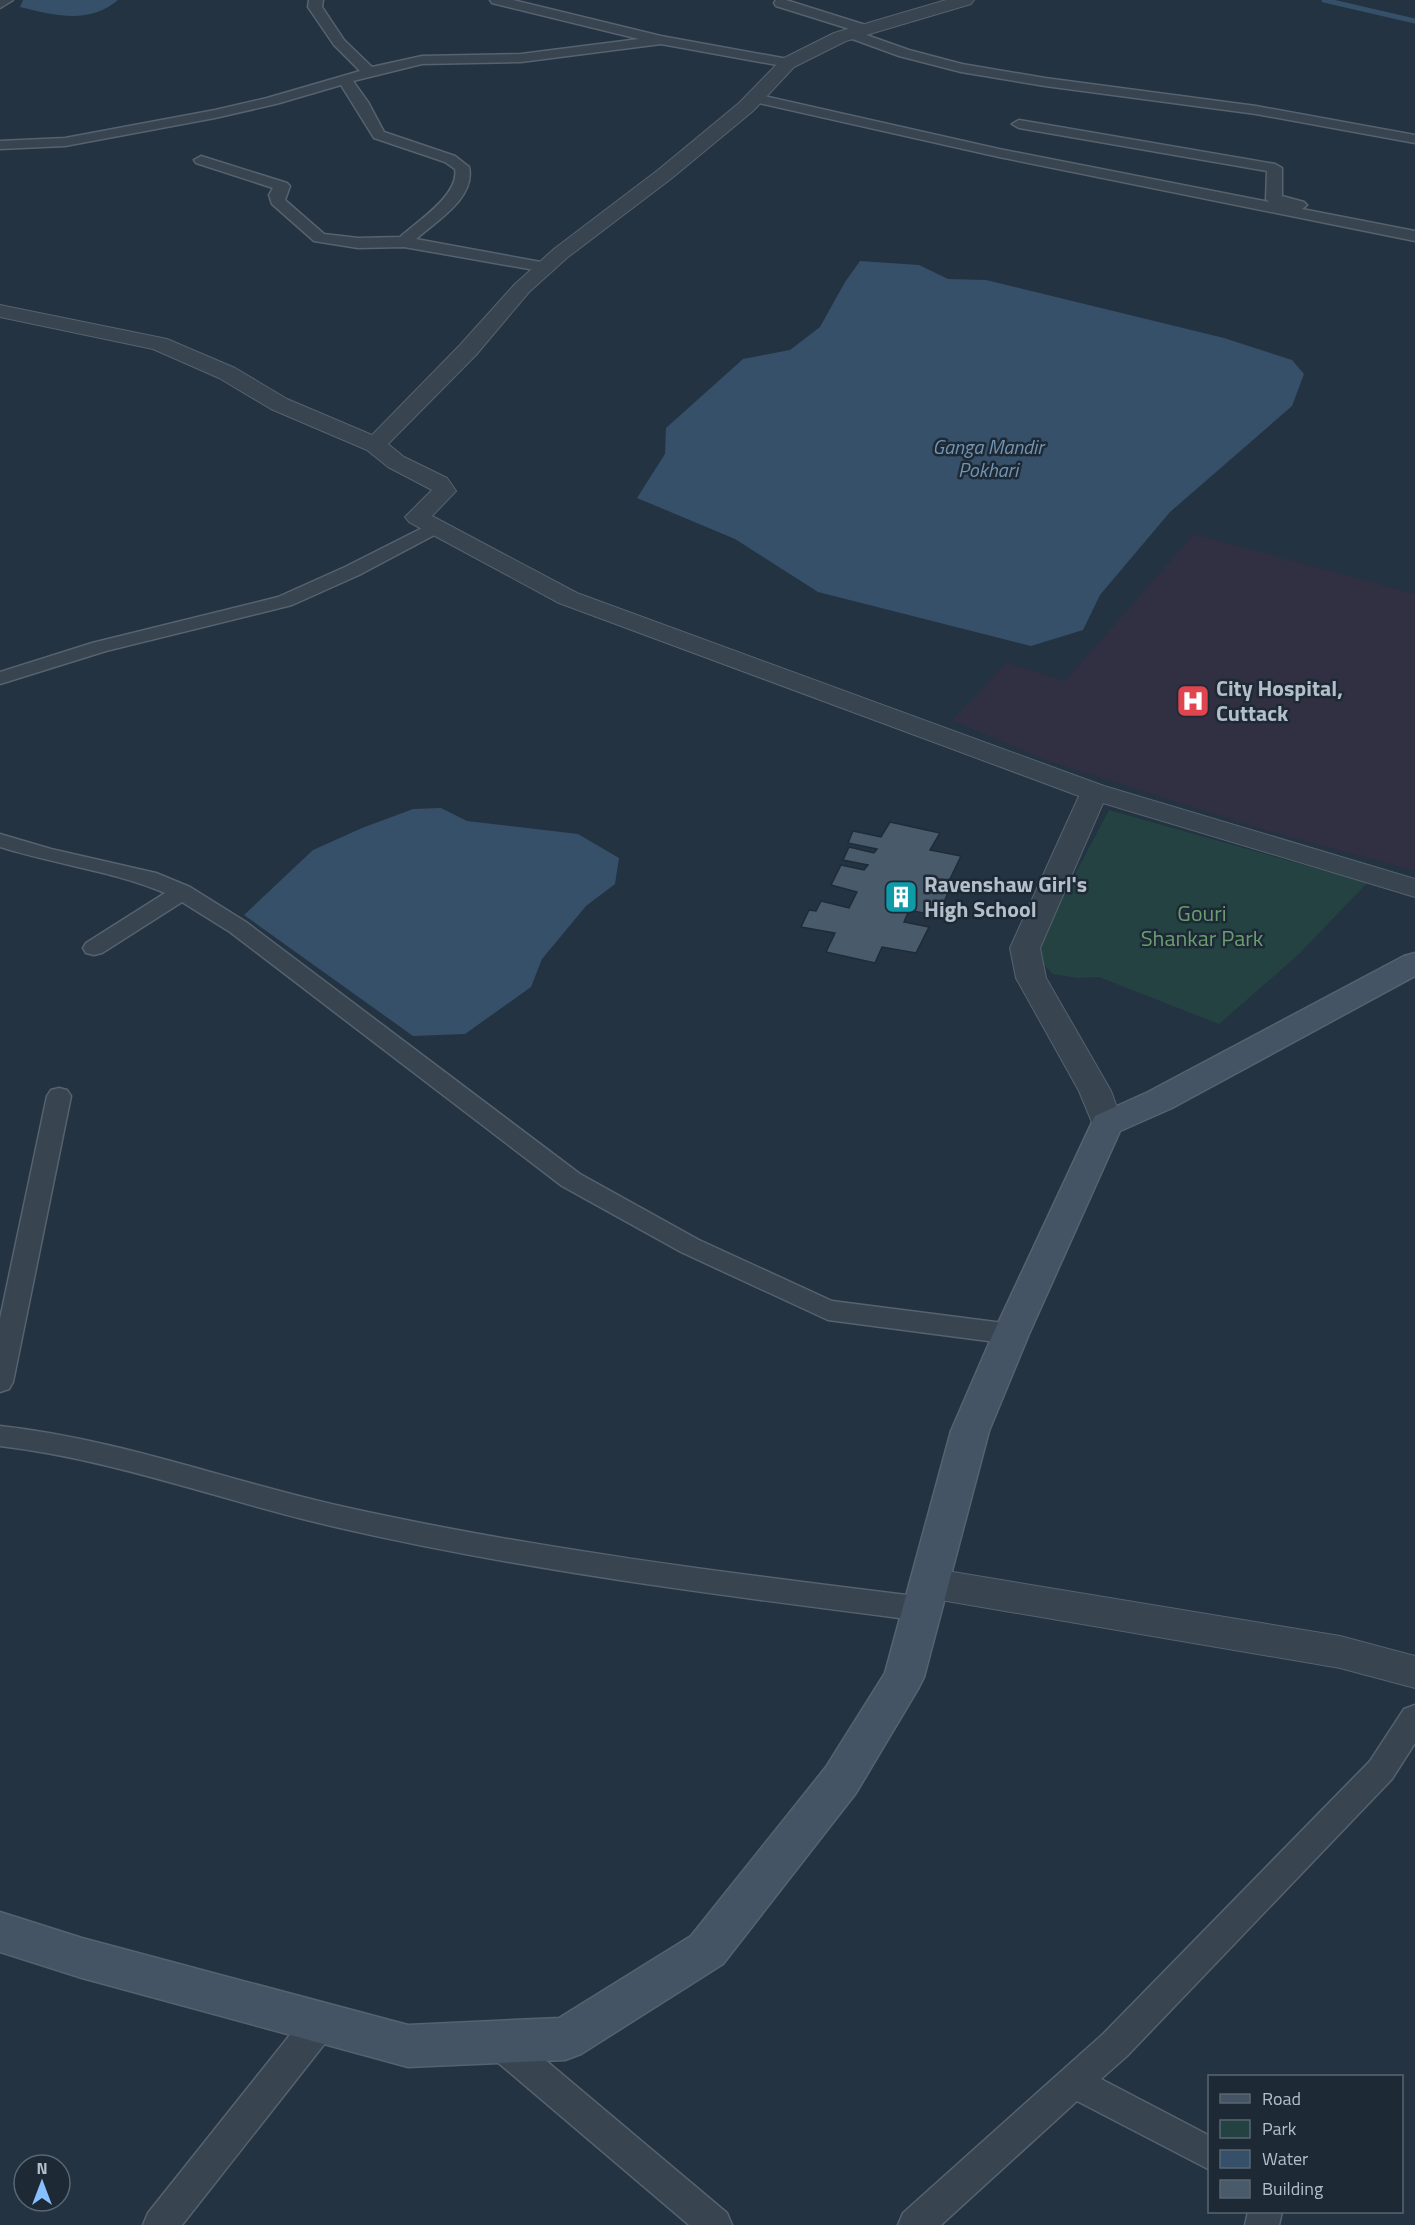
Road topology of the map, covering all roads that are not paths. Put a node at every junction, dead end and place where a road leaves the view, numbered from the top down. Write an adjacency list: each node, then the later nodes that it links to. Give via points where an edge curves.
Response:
1 (6, 0): 6 (street)
2 (316, 0): 10 (street, via 315,7 337,41)
3 (496, 0): 8 (street)
4 (965, 0): 7 (street)
5 (781, 3): 7 (street)
6 (0, 4)
7 (860, 32): 9 (street); 14 (street, via 904,53 961,68 1256,110)
8 (661, 40): 9 (street); 10 (street, via 521,58 422,60)
9 (788, 63): 12 (street)
10 (370, 72): 11 (street)
11 (345, 80): 15 (street, via 215,114 65,142); 19 (street, via 379,135 450,159 462,167 464,177 459,192)
12 (754, 98): 18 (street, via 999,153); 20 (street)
13 (1019, 124): 17 (street, via 1275,168 1274,199)
14 (1415, 139)
15 (0, 145)
16 (201, 160): 19 (street, via 282,186 277,201 319,238 358,243)
17 (1415, 231)
18 (1415, 236)
19 (404, 242): 20 (street)
20 (546, 267): 22 (street)
21 (0, 311): 22 (street, via 159,344 227,373 279,404)
22 (375, 445): 23 (street, via 396,462 439,483 444,491 417,517)
23 (436, 527): 24 (street, via 285,601); 25 (street, via 568,598)
24 (3, 674)
25 (1094, 792): 27 (street); 32 (street, via 1025,948 1031,978 1095,1091)
26 (0, 840): 28 (street, via 148,878)
27 (1415, 888)
28 (182, 892): 29 (street); 33 (street, via 238,927 571,1180 690,1246 828,1310)
29 (94, 948)
30 (1415, 963): 32 (main road, via 1160,1100)
31 (59, 1096): 34 (street)
32 (1107, 1124): 33 (main road)
33 (1011, 1334): 36 (main road, via 970,1431)
34 (0, 1382)
35 (0, 1436): 36 (street, via 44,1439 115,1454 336,1516 593,1566)
36 (926, 1596): 37 (street, via 1340,1652); 41 (main road, via 904,1677 841,1780 707,1950 565,2039)
37 (1415, 1672)
38 (1415, 1718): 42 (street, via 1381,1770 1115,2045)
39 (0, 1932): 40 (main road)
40 (321, 2022): 41 (main road, via 408,2046); 44 (street)
41 (500, 2043): 45 (street)
42 (1074, 2082): 43 (street); 46 (street)
43 (1208, 2153)
44 (159, 2225)
45 (715, 2225)
46 (915, 2225)

